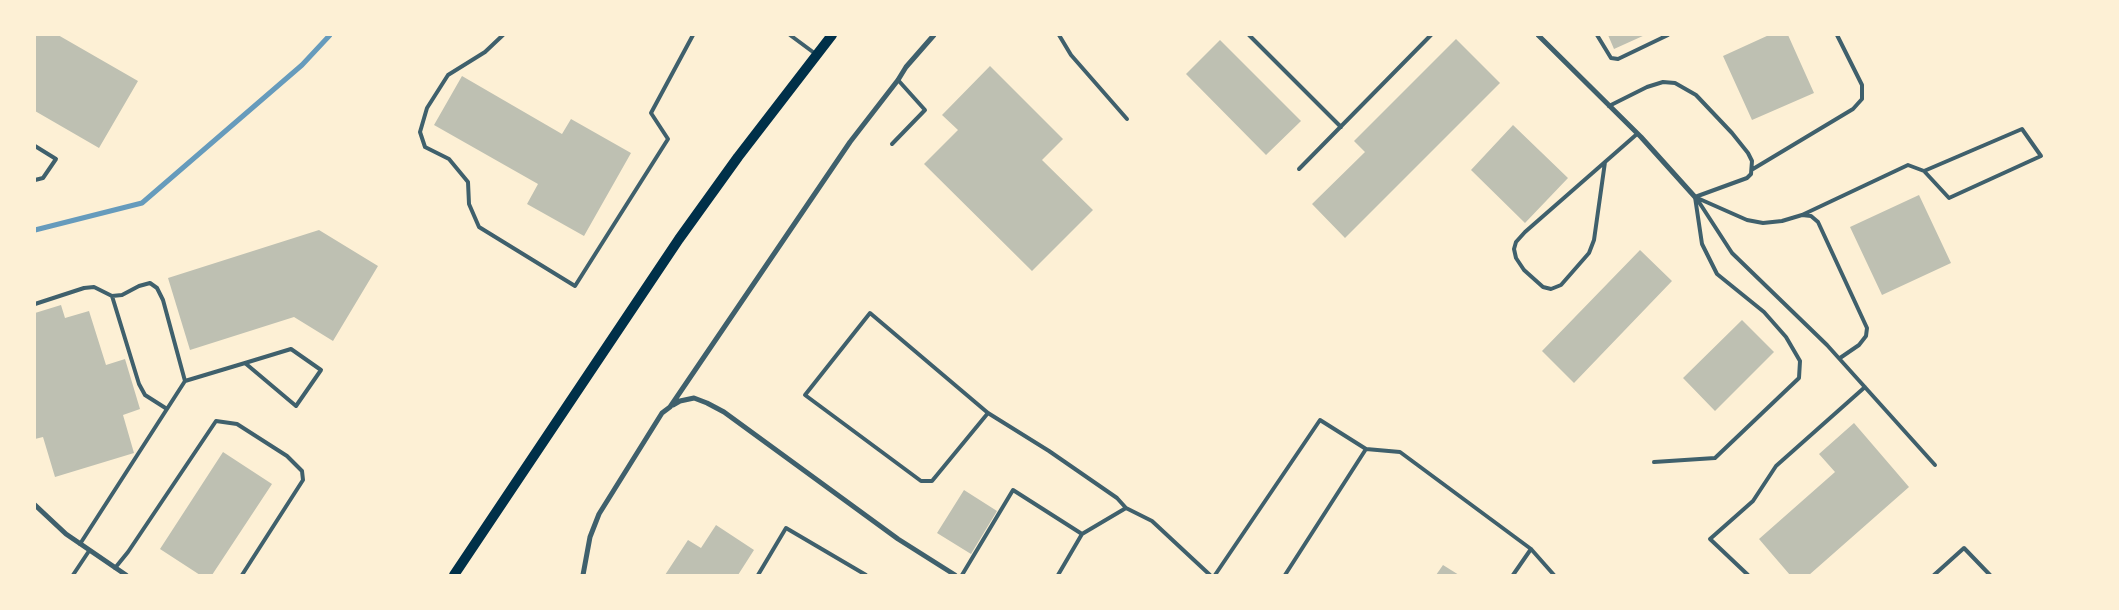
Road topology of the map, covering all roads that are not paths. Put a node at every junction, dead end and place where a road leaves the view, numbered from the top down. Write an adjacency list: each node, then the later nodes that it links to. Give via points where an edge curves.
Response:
1 (503, 35): 2 (lane, via 485,52 448,75 427,108 420,132 425,148 449,159 468,182 469,204 479,227 576,286 668,139 652,114)
2 (692, 35)
3 (790, 35): 13 (lane)
4 (832, 35): 13 (main road)
5 (934, 35): 14 (street)
6 (1059, 35): 16 (lane, via 1071,55)
7 (1249, 35): 17 (lane)
8 (1431, 35): 17 (lane)
9 (1538, 35): 15 (street)
10 (1597, 35): 11 (lane, via 1611,58 1618,58)
11 (1668, 35)
12 (1837, 35): 22 (lane, via 1862,85 1862,99 1853,109)
13 (817, 54): 50 (main road, via 679,239)
14 (898, 80): 19 (lane, via 925,110); 34 (street, via 850,142)
15 (1610, 106): 18 (street); 22 (lane, via 1647,87 1662,82 1675,83 1696,95 1732,133 1748,153)
16 (1127, 118)
17 (1341, 127): 23 (lane)
18 (1637, 134): 21 (lane); 26 (street)
19 (892, 144)
20 (35, 146): 25 (lane, via 56,159 44,178)
21 (1605, 162): 21 (lane, via 1516,242 1516,258 1543,287 1561,285 1590,253)
22 (1752, 169): 26 (lane, via 1747,178)
23 (1299, 170)
24 (1924, 171): 24 (lane, via 1949,198 2041,156 2022,129); 27 (lane, via 1908,165)
25 (35, 180)
26 (1695, 198): 27 (lane, via 1747,220 1763,223); 30 (lane, via 1732,252); 38 (lane, via 1702,244 1717,274 1764,312 1786,337 1800,361 1799,378 1715,458)
27 (1802, 215): 30 (lane, via 1811,216 1818,222 1867,328 1866,336 1859,345)
28 (112, 296): 29 (lane, via 94,287 84,288); 32 (lane, via 150,283 158,288); 35 (lane, via 139,384 145,395)
29 (35, 304)
30 (1840, 358): 33 (lane)
31 (245, 362): 31 (lane, via 291,349 321,370 296,406); 32 (lane)
32 (185, 381): 35 (lane)
33 (1865, 386): 39 (lane); 62 (lane, via 1776,466 1753,501 1710,539)
34 (670, 406): 51 (street, via 662,413 599,514 590,538); 54 (street, via 694,398 724,412 898,538)
35 (167, 409): 43 (lane)
36 (988, 413): 36 (lane, via 932,481 921,481 805,395 870,313); 41 (lane, via 1049,451 1117,498)
37 (1366, 449): 44 (lane, via 1400,452); 58 (lane, via 1320,420); 59 (lane)
38 (1654, 462)
39 (1935, 465)
40 (35, 505): 43 (street)
41 (1126, 508): 42 (lane); 57 (lane, via 1152,521)
42 (1082, 534): 55 (lane, via 1013,490); 56 (lane)
43 (80, 544): 45 (street)
44 (1531, 549): 60 (lane); 61 (lane)
45 (89, 551): 46 (street); 47 (lane)
46 (115, 568): 48 (street); 49 (lane, via 216,421 237,424 287,456 302,471 303,480)
47 (73, 575)
48 (126, 575)
49 (242, 575)
50 (454, 575)
51 (583, 575)
52 (758, 575): 53 (lane, via 786,528)
53 (866, 575)
54 (955, 575)
55 (962, 575)
56 (1058, 575)
57 (1210, 575)
58 (1215, 575)
59 (1285, 575)
60 (1513, 575)
61 (1554, 575)
62 (1748, 575)
63 (1934, 575): 64 (lane, via 1964,548)
64 (1990, 575)

